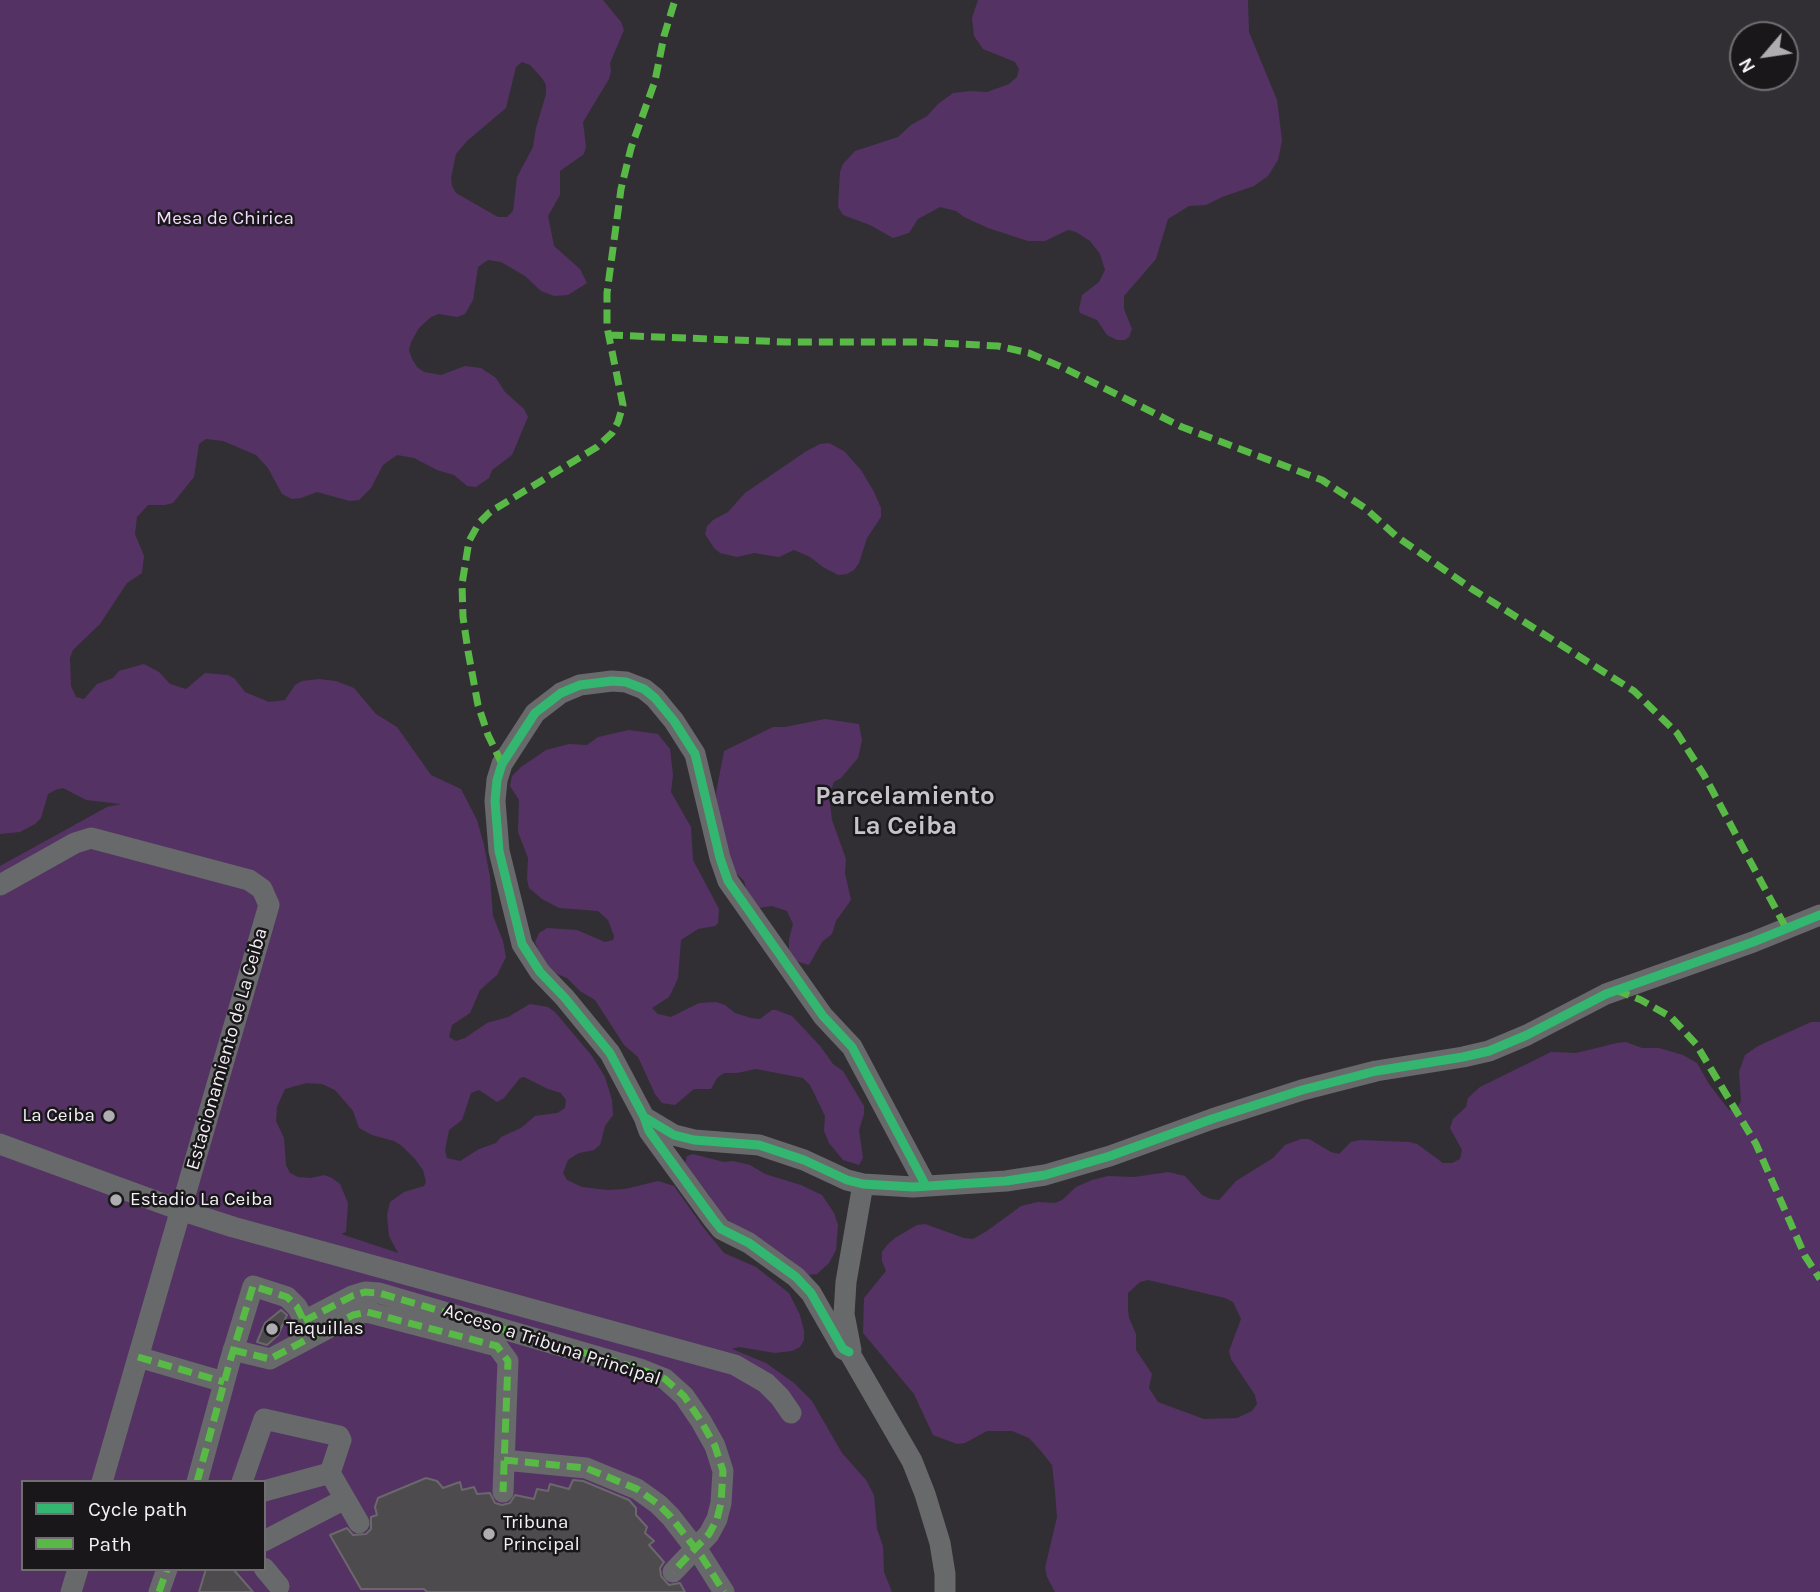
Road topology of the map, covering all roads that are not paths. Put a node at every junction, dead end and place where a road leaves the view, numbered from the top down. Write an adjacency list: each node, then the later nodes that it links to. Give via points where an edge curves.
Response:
1 (0, 886): 7 (street, Estacionamiento de La Ceiba, via 91,838 249,880 267,896 268,912)
2 (1820, 915): 6 (street, via 1606,994 1489,1051 1302,1090 1073,1168 1006,1181)
3 (644, 1117): 5 (street, via 674,1135 759,1145); 6 (street, via 610,1053 540,972 522,944 499,851 495,801 502,764 535,713 580,685 612,681 644,689 687,740 700,771 728,881 823,1016 852,1047); 10 (street, via 649,1131 713,1219 796,1277)
4 (0, 1144): 7 (street)
5 (863, 1184): 6 (street); 10 (street, via 846,1282)
6 (926, 1186)
7 (180, 1210): 11 (street, Estacionamiento de La Ceiba); 13 (street, via 735,1365 766,1383)
8 (308, 1329): 9 (street, Acceso a Tribuna Principal, via 270,1359); 9 (street, via 287,1297 253,1286); 14 (street, Acceso a Tribuna Principal, via 367,1312 497,1346 508,1361); 24 (street, Acceso a Tribuna Principal, via 352,1296 379,1293 665,1380 692,1407 715,1446 723,1471 717,1519)
9 (233, 1350): 12 (street)
10 (849, 1352): 33 (street, via 912,1461 940,1543)
11 (138, 1357): 12 (street); 16 (street, Estacionamiento de La Ceiba)
12 (224, 1382): 17 (street)
13 (790, 1413)
14 (505, 1460): 20 (street, Acceso a Tribuna Principal); 24 (street, via 586,1468 619,1480 658,1504)
15 (330, 1473): 18 (street, via 339,1436 269,1419 262,1422); 19 (street); 21 (street)
16 (104, 1480)
17 (198, 1480)
18 (243, 1480)
19 (266, 1490)
20 (503, 1492)
21 (345, 1499): 22 (street); 23 (street)
22 (359, 1523)
23 (266, 1540)
24 (696, 1549): 28 (street, Acceso a Tribuna Principal); 32 (street)
25 (266, 1570): 29 (street)
26 (77, 1571): 30 (street)
27 (166, 1571): 31 (street)
28 (673, 1572)
29 (279, 1586)
30 (71, 1592)
31 (159, 1592)
32 (724, 1592)
33 (944, 1592)

